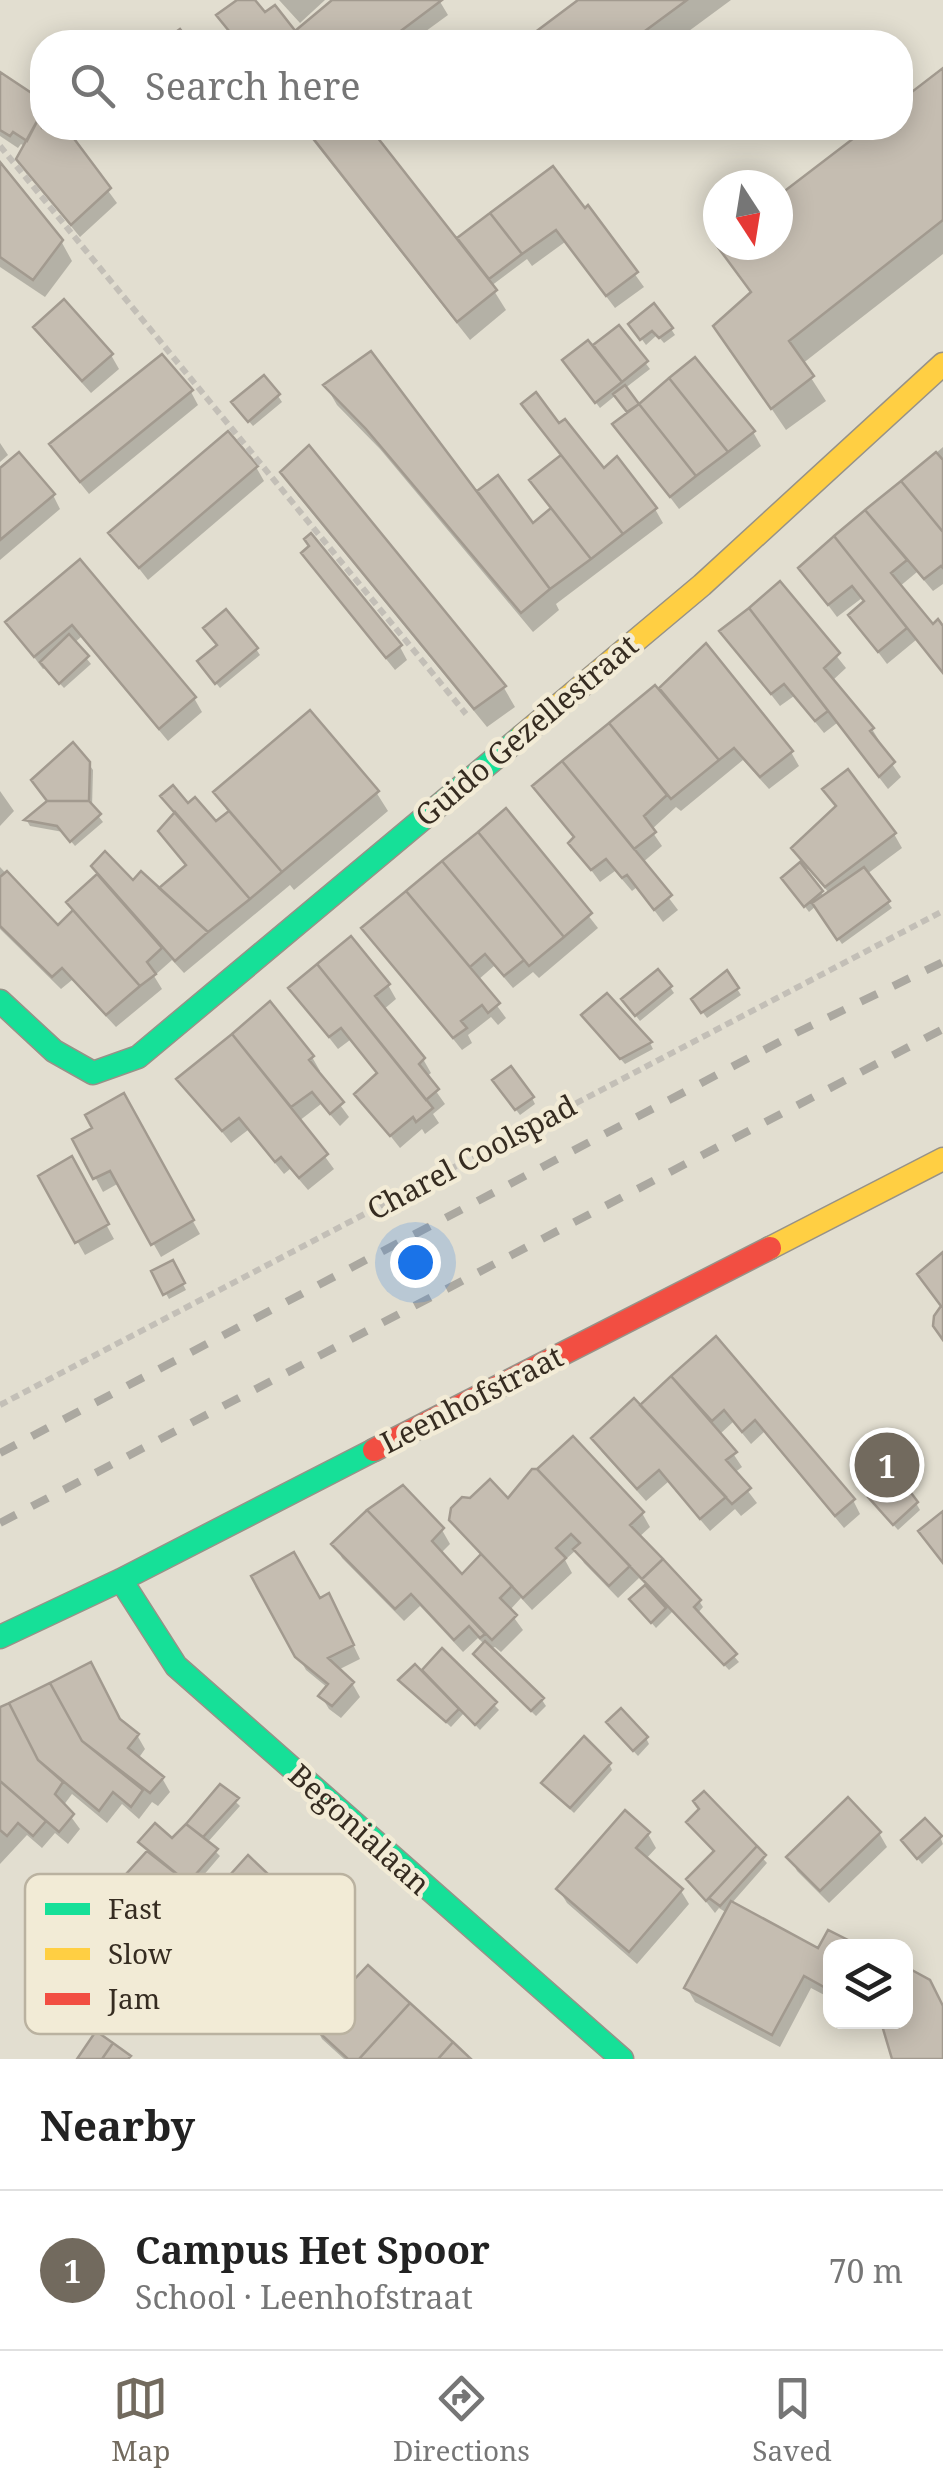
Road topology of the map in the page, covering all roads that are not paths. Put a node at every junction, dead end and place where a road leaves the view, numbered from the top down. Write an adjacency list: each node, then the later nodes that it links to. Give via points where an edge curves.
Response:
1 (943, 364): 2 (street, Guido Gezellestraat, via 702,585 138,1057 93,1072 54,1051)
2 (0, 1001)
3 (943, 1159): 4 (street, Leenhofstraat)
4 (120, 1580): 5 (street, Leenhofstraat); 6 (street, Begonialaan, via 176,1666)
5 (0, 1637)
6 (619, 2058)

